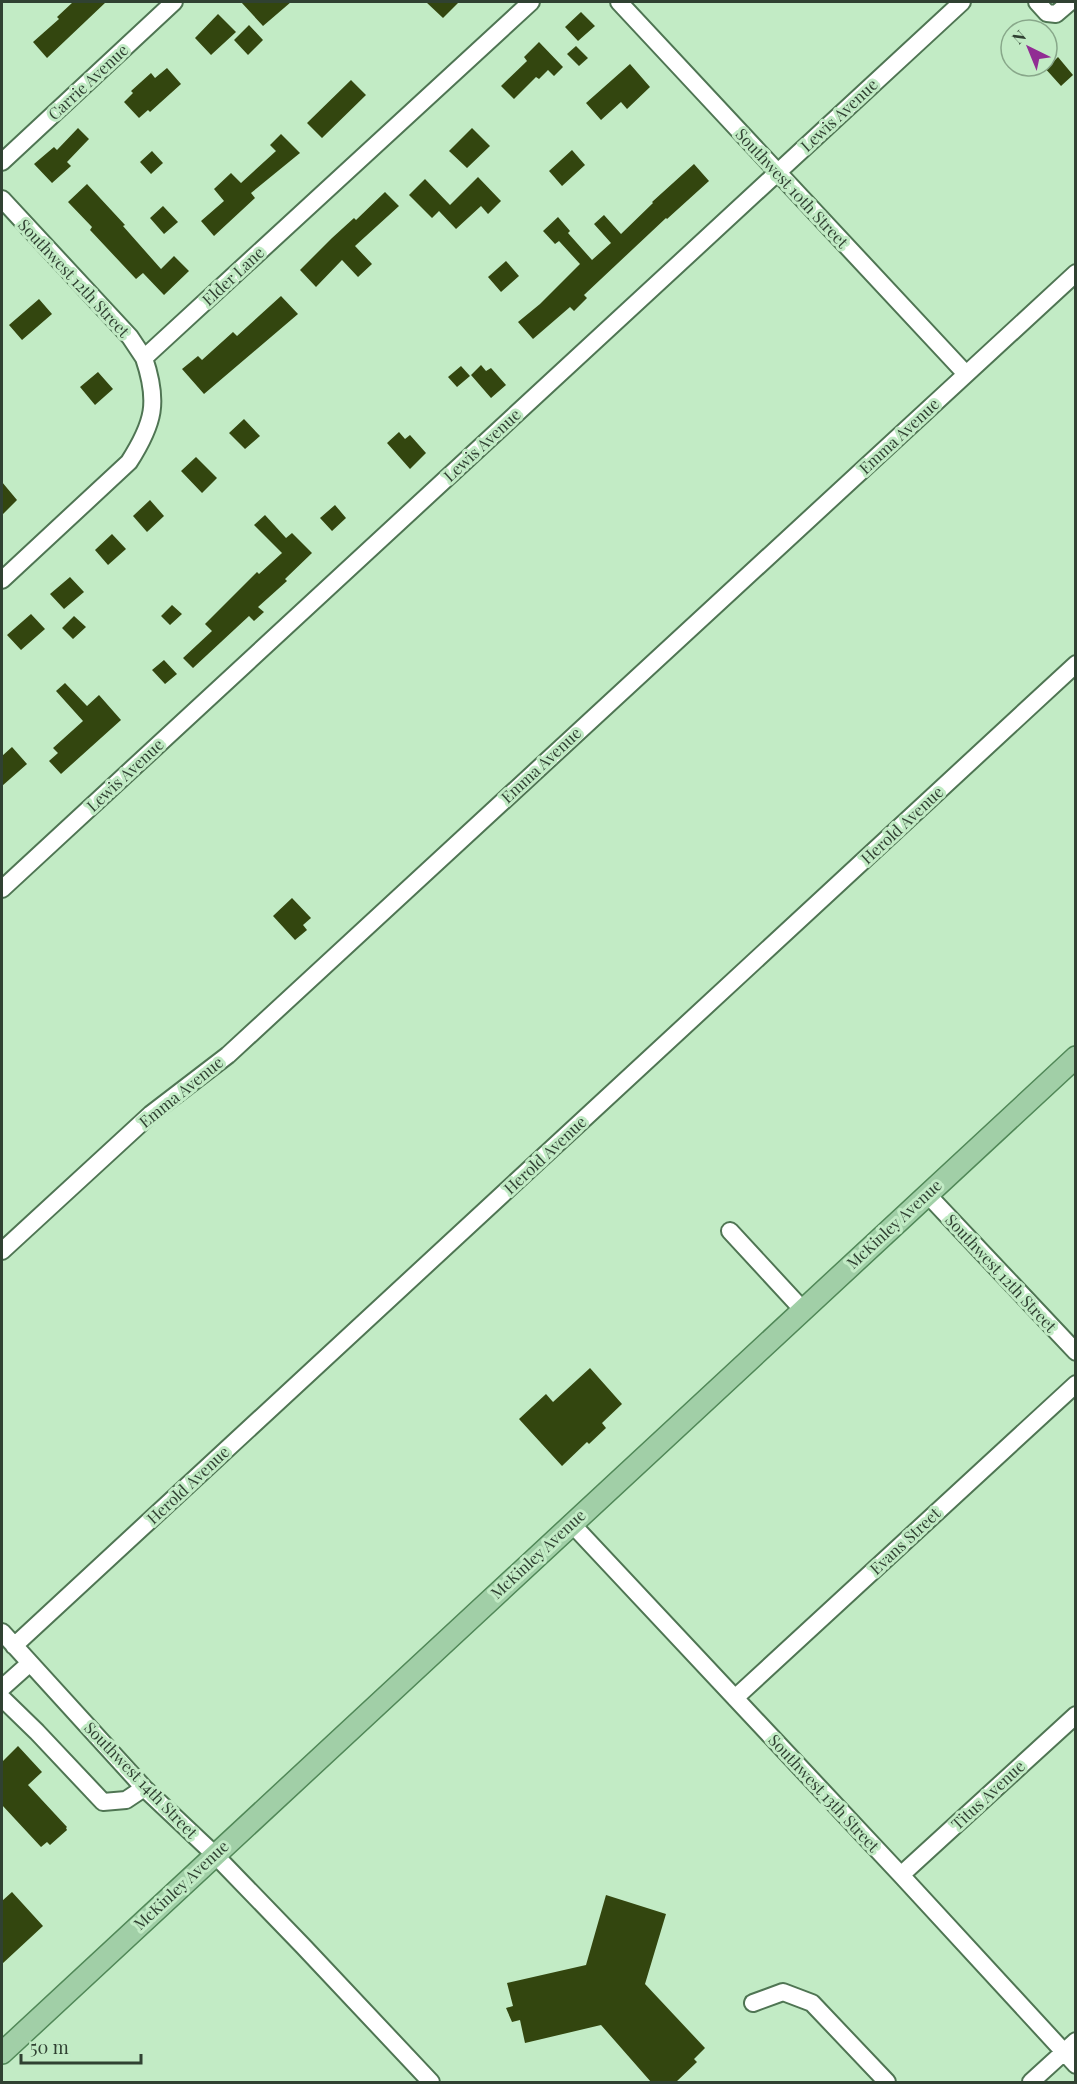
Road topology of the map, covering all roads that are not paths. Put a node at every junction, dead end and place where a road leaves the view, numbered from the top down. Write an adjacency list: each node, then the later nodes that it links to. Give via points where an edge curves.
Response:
1 (174, 2): 7 (street, Carrie Avenue)
2 (619, 2): 8 (street, Southwest 10th Street)
3 (962, 2): 8 (street, Lewis Avenue)
4 (1036, 2): 5 (street, via 1047,13 1056,14)
5 (1070, 2)
6 (524, 4): 11 (street, Elder Lane)
7 (2, 162)
8 (778, 172): 12 (street, Southwest 10th Street); 15 (street, Lewis Avenue)
9 (2, 199): 11 (street, Southwest 12th Street, via 130,337)
10 (1076, 273): 12 (street, Emma Avenue)
11 (144, 358): 13 (street, via 152,381 153,410 145,438 129,462)
12 (966, 374): 19 (street, Emma Avenue, via 228,1055 151,1114)
13 (2, 580)
14 (1076, 664): 25 (street, Herold Avenue)
15 (2, 889)
16 (1076, 1057): 17 (main road, McKinley Avenue)
17 (927, 1194): 20 (main road, McKinley Avenue); 21 (street, Southwest 12th Street)
18 (730, 1232): 20 (street)
19 (2, 1251)
20 (802, 1309): 23 (main road, McKinley Avenue)
21 (1076, 1352)
22 (1076, 1384): 29 (street, Evans Street)
23 (572, 1523): 29 (street, Southwest 13th Street); 32 (main road, McKinley Avenue)
24 (2, 1632): 25 (street, Southwest 14th Street)
25 (14, 1646): 26 (street, Southwest 14th Street)
26 (30, 1663): 27 (street); 31 (street, Southwest 14th Street)
27 (2, 1688)
28 (2, 1698): 31 (street, via 103,1802 126,1800)
29 (735, 1698): 33 (street, Southwest 13th Street)
30 (1076, 1714): 33 (street, Titus Avenue)
31 (144, 1788): 32 (street, Southwest 14th Street)
32 (214, 1854): 35 (main road, McKinley Avenue); 38 (street, Southwest 14th Street)
33 (901, 1875): 36 (street, Southwest 13th Street)
34 (753, 2003): 39 (street, via 783,1992 812,2003)
35 (4, 2045)
36 (1070, 2047): 37 (street, Southwest 13th Street); 40 (street)
37 (1076, 2065)
38 (431, 2082)
39 (887, 2082)
40 (1031, 2082)

